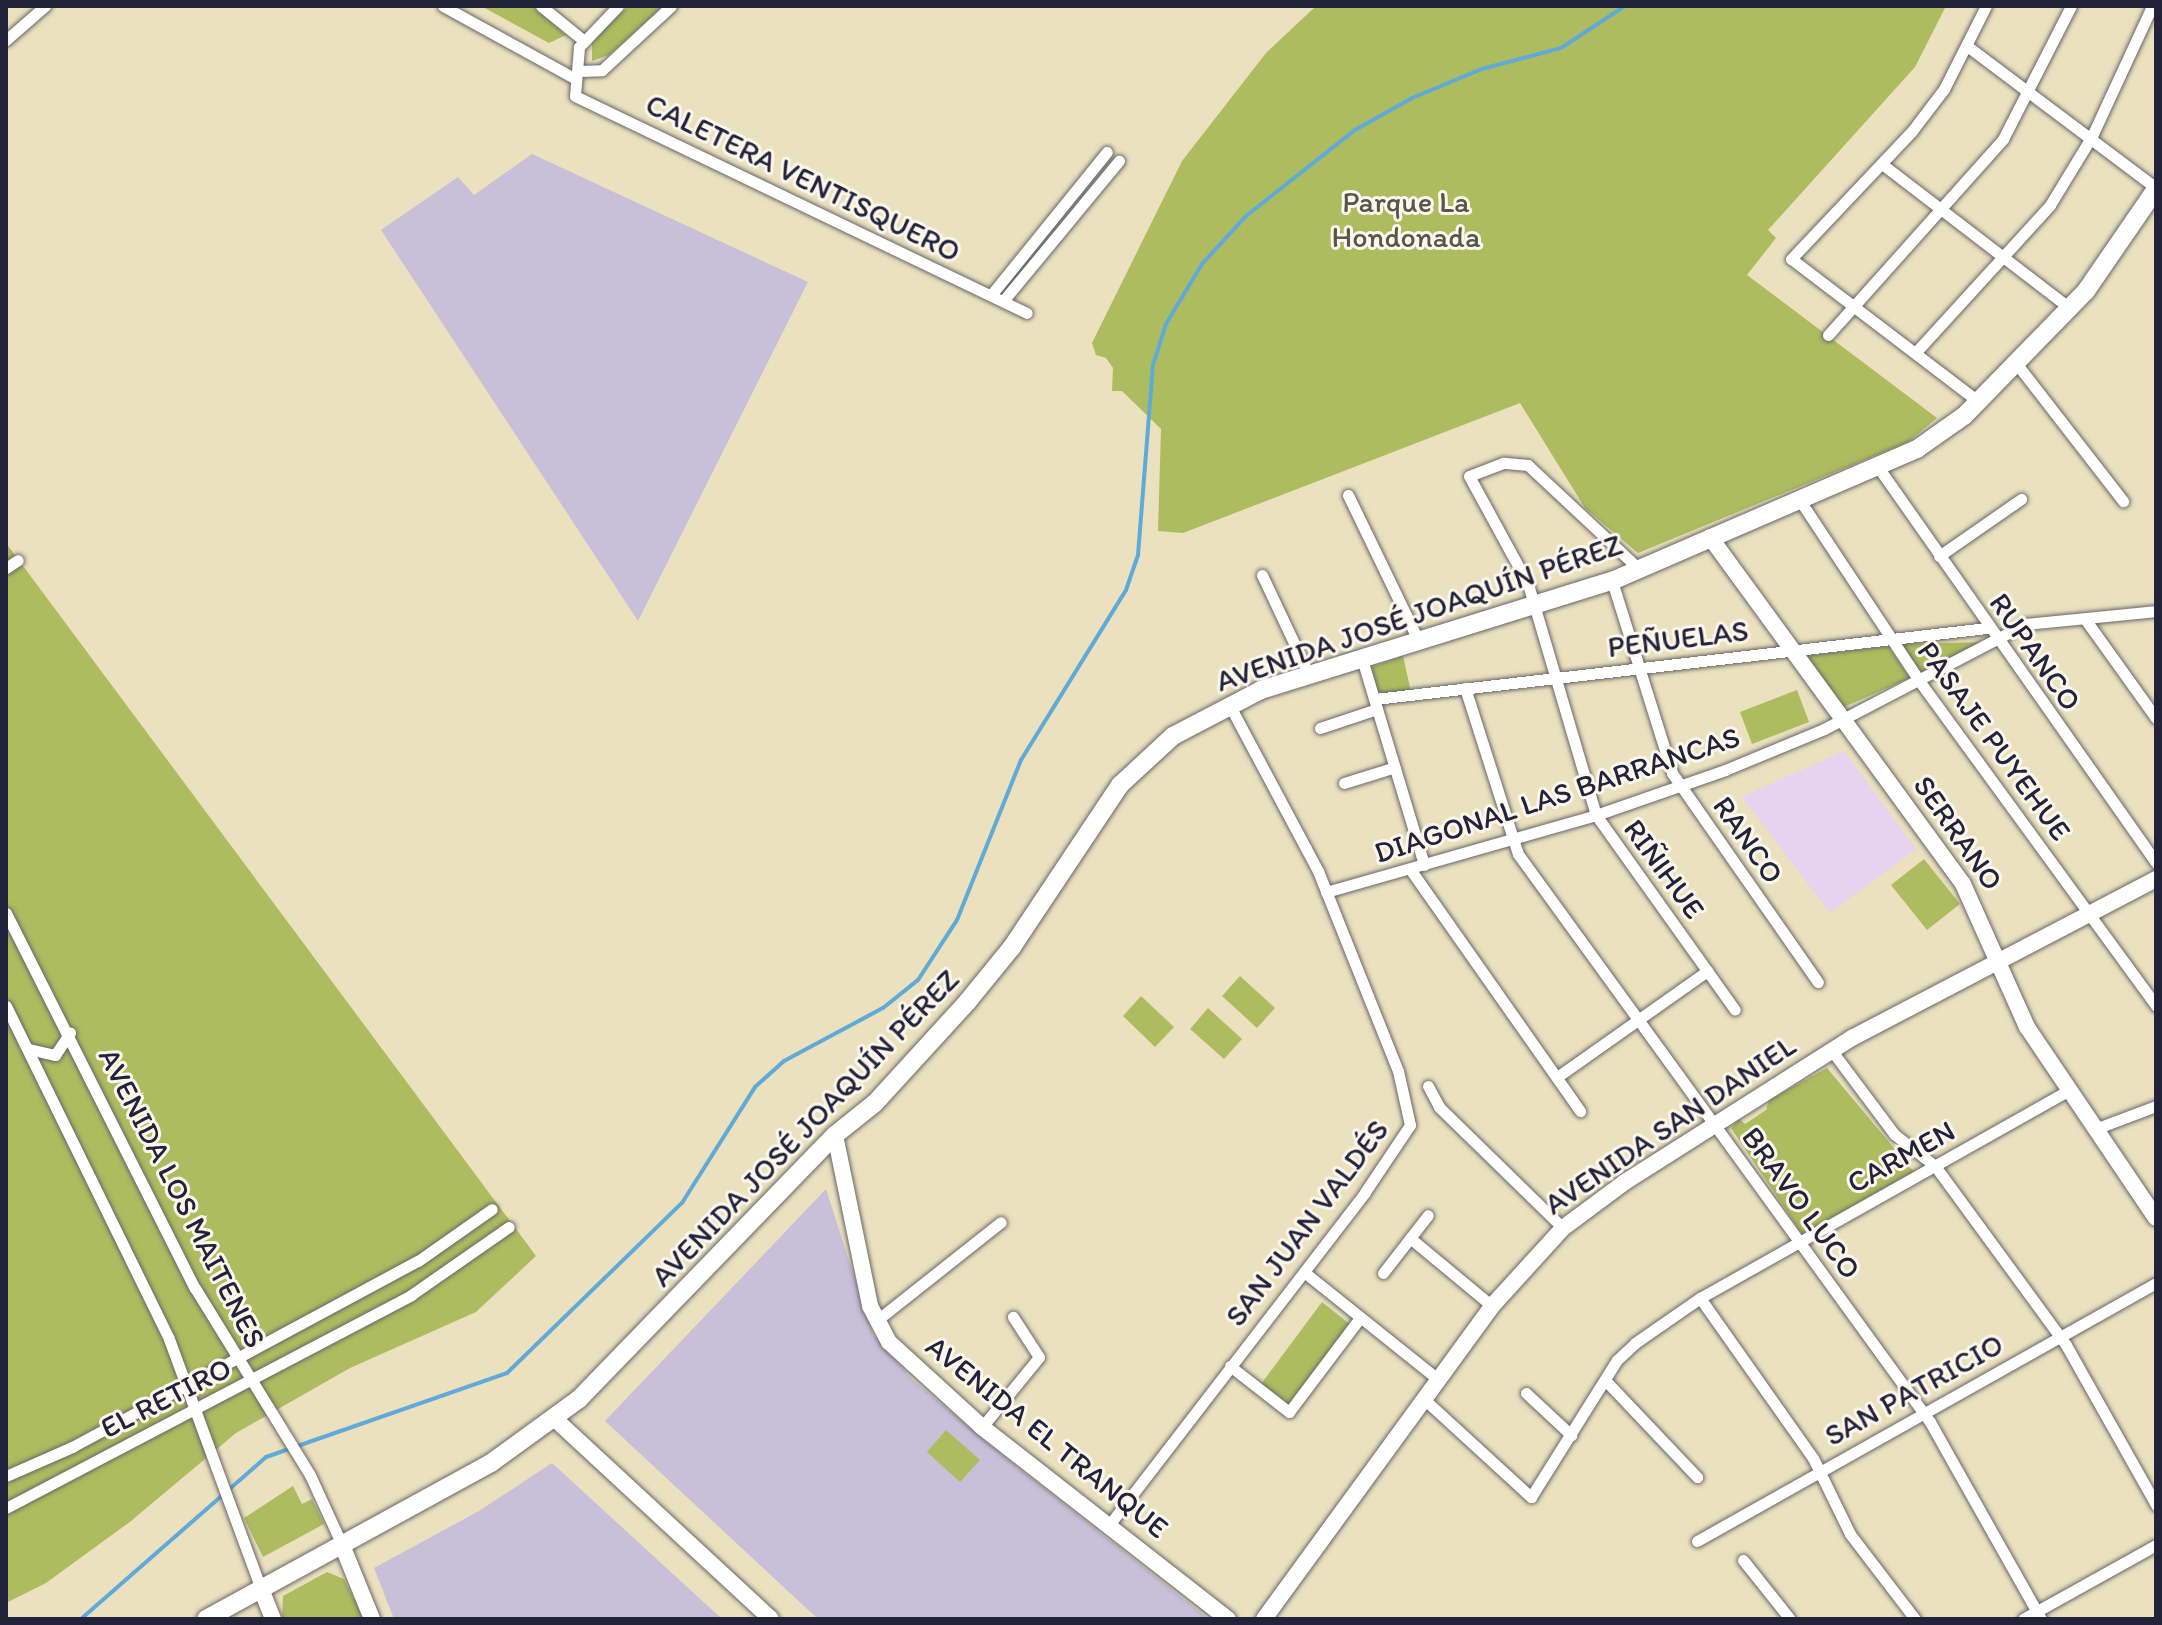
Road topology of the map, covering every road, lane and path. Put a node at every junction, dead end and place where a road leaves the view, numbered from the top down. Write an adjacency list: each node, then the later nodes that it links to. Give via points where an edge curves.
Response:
1 (45, 6): 9 (street)
2 (541, 6): 10 (street)
3 (618, 6): 10 (street)
4 (671, 6): 12 (street, via 602,70)
5 (1986, 6): 11 (street)
6 (2071, 6): 13 (street)
7 (2152, 6): 14 (street)
8 (449, 7): 12 (street, CALETERA VENTISQUERO)
9 (6, 40)
10 (583, 40): 12 (street)
11 (1967, 46): 13 (street); 18 (street, via 1944,89)
12 (576, 75): 23 (street, CALETERA VENTISQUERO, via 575,96)
13 (2031, 90): 14 (street); 21 (street, via 2003,139)
14 (2092, 136): 20 (street); 22 (street, via 2050,205)
15 (1107, 152): 17 (street)
16 (1119, 161): 19 (street)
17 (1098, 164): 19 (street); 23 (street)
18 (1882, 164): 21 (street); 25 (street, via 1791,259)
19 (1109, 173): 24 (street)
20 (2156, 188): 26 (main road, AVENIDA JOSÉ JOAQUÍN PÉREZ, via 2121,246)
21 (1943, 211): 22 (street); 25 (street)
22 (2006, 257): 26 (street); 29 (street)
23 (991, 295): 24 (street, CALETERA VENTISQUERO)
24 (1003, 301): 27 (street, CALETERA VENTISQUERO)
25 (1853, 303): 28 (street); 29 (street)
26 (2070, 308): 30 (main road, AVENIDA JOSÉ JOAQUÍN PÉREZ)
27 (1027, 313)
28 (1828, 335)
29 (1916, 352): 31 (street)
30 (2016, 363): 31 (main road, AVENIDA JOSÉ JOAQUÍN PÉREZ); 36 (street)
31 (1979, 402): 32 (main road, AVENIDA JOSÉ JOAQUÍN PÉREZ, via 1932,440)
32 (1878, 467): 34 (main road, AVENIDA JOSÉ JOAQUÍN PÉREZ); 38 (street, RUPANCO)
33 (1348, 495): 50 (street)
34 (1799, 499): 37 (main road, AVENIDA JOSÉ JOAQUÍN PÉREZ); 48 (street, PASAJE PUYEHUE)
35 (2021, 499): 38 (street)
36 (2123, 501)
37 (1710, 537): 41 (main road, AVENIDA JOSÉ JOAQUÍN PÉREZ); 51 (street, SERRANO)
38 (1939, 556): 47 (street, RUPANCO)
39 (18, 560): 40 (street)
40 (6, 568)
41 (1639, 569): 43 (main road, AVENIDA JOSÉ JOAQUÍN PÉREZ); 44 (street, RIÑIHUE, via 1528,465 1516,461 1469,476)
42 (1262, 575): 54 (street)
43 (1612, 581): 44 (main road, AVENIDA JOSÉ JOAQUÍN PÉREZ); 53 (street, RANCO)
44 (1535, 607): 50 (main road, AVENIDA JOSÉ JOAQUÍN PÉREZ); 55 (street, RIÑIHUE)
45 (2156, 611): 46 (street, DIAGONAL LAS BARRANCAS)
46 (2085, 619): 49 (street, DIAGONAL LAS BARRANCAS, via 2026,624); 60 (street)
47 (1987, 628): 48 (street, PEÑUELAS); 49 (street, RUPANCO)
48 (1890, 639): 51 (street, PEÑUELAS); 56 (street, PASAJE PUYEHUE)
49 (1996, 641): 56 (street, DIAGONAL LAS BARRANCAS); 68 (street, RUPANCO)
50 (1419, 642): 52 (main road, AVENIDA JOSÉ JOAQUÍN PÉREZ)
51 (1793, 650): 53 (street, PEÑUELAS); 61 (street, SERRANO)
52 (1362, 659): 54 (main road, AVENIDA JOSÉ JOAQUÍN PÉREZ); 59 (street)
53 (1638, 668): 55 (street, PEÑUELAS); 65 (street, RANCO)
54 (1309, 675): 58 (main road, AVENIDA JOSÉ JOAQUÍN PÉREZ)
55 (1553, 677): 57 (street, PEÑUELAS); 66 (street, RIÑIHUE)
56 (1920, 682): 61 (street, DIAGONAL LAS BARRANCAS); 73 (street, PASAJE PUYEHUE)
57 (1465, 688): 59 (street, PEÑUELAS); 67 (street, BRAVO LUCO)
58 (1229, 704): 72 (street, SAN JUAN VALDÉS); 92 (main road, AVENIDA JOSÉ JOAQUÍN PÉREZ, via 1173,736 1120,785 990,977 875,1103)
59 (1376, 704): 62 (street, PEÑUELAS); 63 (street)
60 (2156, 718)
61 (1843, 720): 65 (street, DIAGONAL LAS BARRANCAS); 75 (street, SERRANO, via 1963,884)
62 (1320, 728)
63 (1395, 767): 64 (street); 69 (street)
64 (1344, 783)
65 (1681, 787): 66 (street, DIAGONAL LAS BARRANCAS); 77 (street, RANCO)
66 (1596, 815): 67 (street, DIAGONAL LAS BARRANCAS); 76 (street, RIÑIHUE)
67 (1511, 839): 69 (street, DIAGONAL LAS BARRANCAS); 81 (street, BRAVO LUCO)
68 (2156, 863)
69 (1424, 865): 70 (street, DIAGONAL LAS BARRANCAS)
70 (1410, 869): 72 (street, DIAGONAL LAS BARRANCAS); 85 (street)
71 (2156, 879): 73 (street, AVENIDA SAN DANIEL)
72 (1326, 892): 104 (street, SAN JUAN VALDÉS, via 1388,1044 1411,1117 1405,1138)
73 (2090, 912): 75 (street, AVENIDA SAN DANIEL); 79 (street, PASAJE PUYEHUE)
74 (6, 913): 82 (street, AVENIDA LOS MAITENES)
75 (1997, 959): 84 (street, AVENIDA SAN DANIEL); 87 (street, SERRANO, via 2027,1027)
76 (1707, 971): 80 (street, RIÑIHUE); 81 (street)
77 (1818, 982)
78 (6, 1006): 83 (street)
79 (2156, 1006)
80 (1735, 1010)
81 (1638, 1019): 85 (street); 90 (street, BRAVO LUCO)
82 (70, 1033): 83 (street, via 55,1055); 113 (street, AVENIDA LOS MAITENES, via 195,1288)
83 (28, 1048): 118 (street)
84 (1832, 1051): 90 (street, AVENIDA SAN DANIEL); 93 (street, via 1894,1134)
85 (1557, 1077): 89 (street)
86 (1428, 1086): 100 (street, via 1439,1107)
87 (2069, 1090): 91 (street, SERRANO); 93 (street, CARMEN)
88 (2156, 1106): 91 (street)
89 (1580, 1111)
90 (1715, 1126): 100 (street, AVENIDA SAN DANIEL); 102 (street, BRAVO LUCO)
91 (2095, 1129): 96 (street, SERRANO)
92 (835, 1135): 111 (street, AVENIDA EL TRANQUE, via 858,1261); 123 (main road, AVENIDA JOSÉ JOAQUÍN PÉREZ)
93 (1935, 1166): 102 (street, CARMEN); 112 (street)
94 (492, 1209): 98 (street, EL RETIRO)
95 (1428, 1215): 101 (street)
96 (2156, 1218)
97 (1001, 1222): 111 (street)
98 (470, 1227): 103 (street, via 480,1233); 113 (street, EL RETIRO)
99 (509, 1227): 103 (street, EL RETIRO)
100 (1563, 1228): 108 (street, AVENIDA SAN DANIEL)
101 (1410, 1238): 105 (street); 108 (street)
102 (1799, 1241): 107 (street, CARMEN); 122 (street, BRAVO LUCO)
103 (482, 1248): 117 (street, EL RETIRO, via 430,1284)
104 (1304, 1272): 110 (street); 114 (street, SAN JUAN VALDÉS)
105 (1383, 1273)
106 (2156, 1283): 112 (street, SAN PATRICIO)
107 (1700, 1298): 116 (street, CARMEN, via 1635,1343); 126 (street)
108 (1492, 1306): 115 (street, AVENIDA SAN DANIEL)
109 (1013, 1317): 124 (street, via 1039,1357)
110 (1359, 1319): 114 (street, via 1289,1412); 115 (street)
111 (876, 1321): 124 (street, AVENIDA EL TRANQUE, via 911,1367)
112 (2059, 1337): 122 (street, SAN PATRICIO); 129 (street)
113 (237, 1360): 117 (street, AVENIDA LOS MAITENES); 118 (street, EL RETIRO)
114 (1230, 1366): 131 (street, SAN JUAN VALDÉS)
115 (1439, 1380): 120 (street, AVENIDA SAN DANIEL)
116 (1605, 1380): 125 (street, CARMEN); 128 (street)
117 (253, 1381): 121 (street, EL RETIRO); 133 (street, AVENIDA LOS MAITENES, via 310,1475)
118 (187, 1385): 121 (street); 127 (street, EL RETIRO)
119 (1526, 1393): 125 (street)
120 (1425, 1400): 125 (street, CARMEN, via 1531,1497); 143 (street, AVENIDA SAN DANIEL)
121 (195, 1409): 130 (street, EL RETIRO); 136 (street)
122 (1923, 1412): 126 (street, SAN PATRICIO); 137 (street, BRAVO LUCO)
123 (555, 1419): 133 (main road, AVENIDA JOSÉ JOAQUÍN PÉREZ, via 491,1463); 141 (street)
124 (982, 1427): 131 (street, AVENIDA EL TRANQUE)
125 (1571, 1435)
126 (1819, 1470): 132 (street, SAN PATRICIO); 145 (street, via 1838,1515)
127 (6, 1476)
128 (1697, 1477)
129 (2156, 1505)
130 (6, 1508)
131 (1109, 1525): 142 (street, AVENIDA EL TRANQUE)
132 (1697, 1541)
133 (342, 1545): 136 (main road, AVENIDA JOSÉ JOAQUÍN PÉREZ); 140 (street)
134 (2156, 1545): 137 (street)
135 (1743, 1560): 144 (street)
136 (261, 1589): 138 (main road, AVENIDA JOSÉ JOAQUÍN PÉREZ); 139 (street)
137 (2039, 1615): 146 (street)
138 (206, 1619)
139 (273, 1619)
140 (372, 1619)
141 (771, 1619)
142 (1228, 1619)
143 (1264, 1619)
144 (1790, 1619)
145 (1915, 1619)
146 (2023, 1619)

